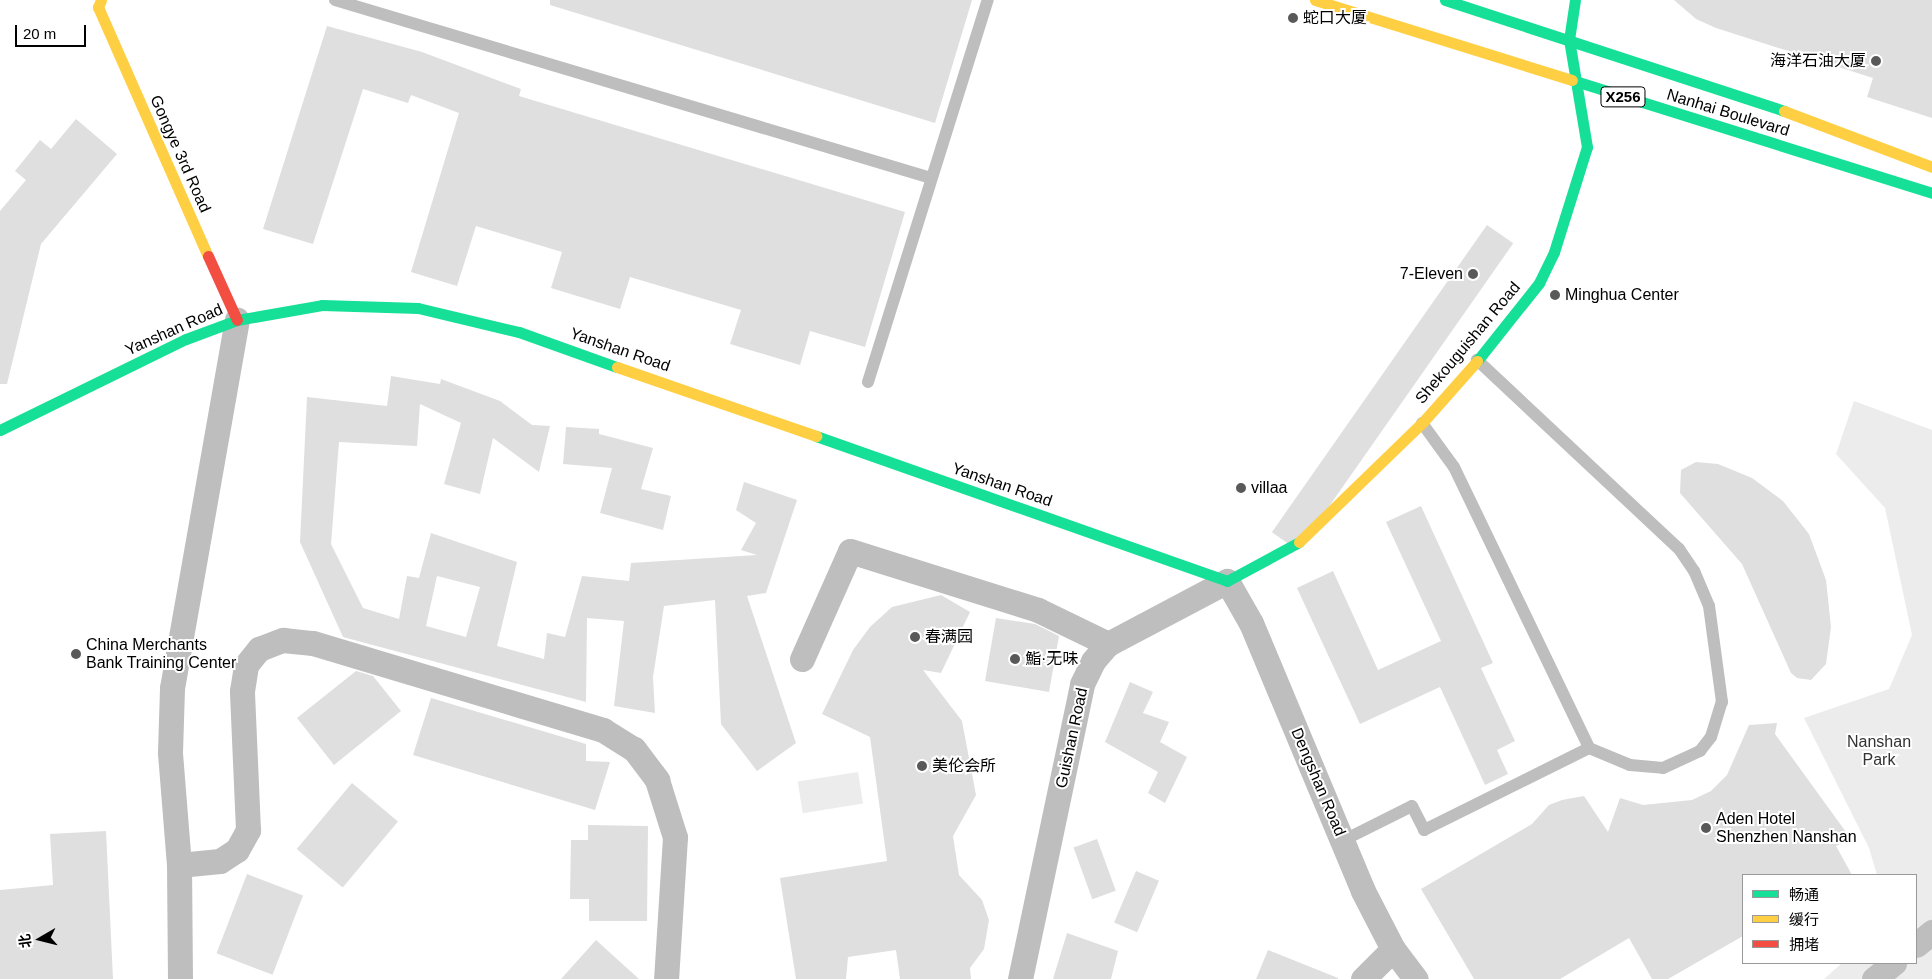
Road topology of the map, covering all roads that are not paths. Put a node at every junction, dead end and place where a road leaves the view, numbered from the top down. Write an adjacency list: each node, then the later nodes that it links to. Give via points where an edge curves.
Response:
1 (101, 0): 12 (street, Gongye 3rd Road, via 98,7)
2 (335, 0): 10 (lane)
3 (988, 0): 10 (lane)
4 (1315, 0): 8 (street, Nanhai Boulevard / X256)
5 (1445, 0): 7 (street, Nanhai Boulevard / X256)
6 (1575, 0): 7 (street)
7 (1569, 40): 8 (street, Shekouguishan Road); 9 (street, Nanhai Boulevard / X256, via 1743,95)
8 (1578, 83): 11 (street, Nanhai Boulevard / X256); 13 (street, Shekouguishan Road, via 1587,147 1554,252 1523,308)
9 (1932, 167)
10 (930, 178): 14 (lane)
11 (1932, 193)
12 (237, 320): 16 (street, Yanshan Road, via 193,336); 17 (street, Yanshan Road, via 278,310 358,304 464,316); 22 (street, via 172,688 172,805)
13 (1477, 360): 15 (street, Shekouguishan Road); 20 (lane, via 1679,549 1694,571 1709,606 1722,702 1711,736 1700,751 1663,768 1630,765)
14 (868, 382)
15 (1422, 423): 17 (street, Shekouguishan Road, via 1301,541); 20 (lane, via 1454,467)
16 (0, 430)
17 (1227, 581): 18 (street, Guishan Road); 21 (street, Dengshan Road, via 1251,623)
18 (1108, 644): 19 (street, via 1038,610 850,551); 29 (street, Guishan Road, via 1082,684 1037,911)
19 (802, 659)
20 (1589, 748): 21 (lane, via 1424,830 1412,806)
21 (1342, 841): 25 (street, Dengshan Road)
22 (179, 866): 27 (street); 28 (street, via 220,860 236,850 248,830 242,691 246,665 259,649 283,640 313,643 603,730 634,749 657,780 674,837)
23 (1932, 932): 24 (street)
24 (1917, 944)
25 (1393, 949): 30 (street); 31 (street, Dengshan Road)
26 (1893, 964): 32 (street)
27 (180, 979)
28 (666, 979)
29 (1020, 979)
30 (1363, 979)
31 (1416, 979)
32 (1874, 979)

